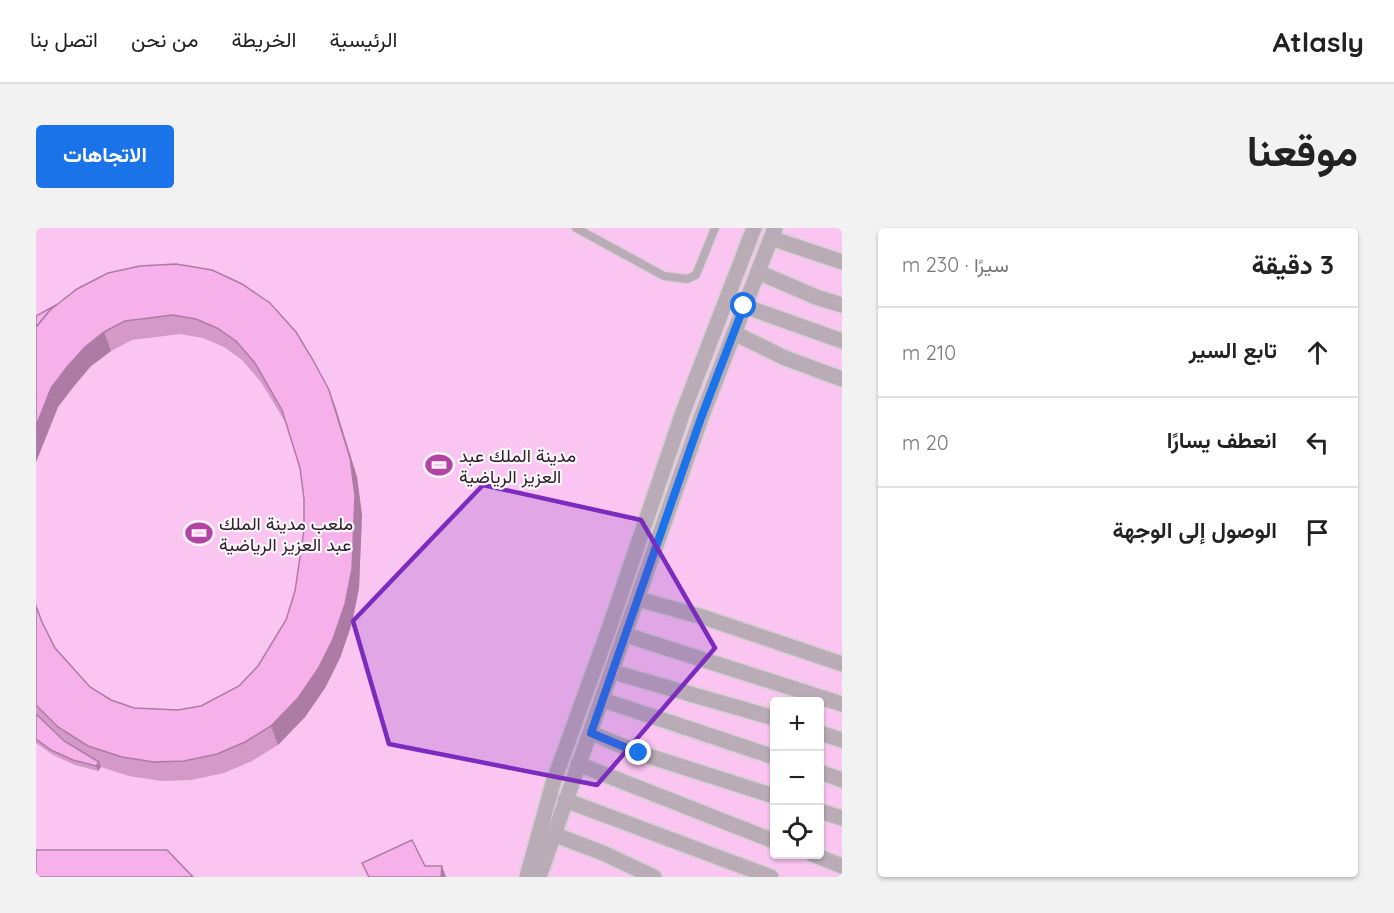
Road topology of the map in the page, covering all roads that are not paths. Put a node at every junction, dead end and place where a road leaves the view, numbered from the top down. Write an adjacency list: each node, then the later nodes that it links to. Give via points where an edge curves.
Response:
1 (576, 228): 2 (lane, via 664,276 687,279 696,275)
2 (715, 228)
3 (754, 228): 34 (street, via 683,412 553,783)
4 (773, 233): 5 (street); 6 (street)
5 (842, 262)
6 (758, 272): 7 (street); 8 (street)
7 (842, 305)
8 (744, 306): 9 (street); 10 (street)
9 (734, 333): 11 (street); 12 (street)
10 (842, 341)
11 (842, 380)
12 (638, 599): 13 (street); 14 (street)
13 (626, 635): 15 (street); 17 (street)
14 (842, 664)
15 (613, 672): 16 (street); 18 (street)
16 (603, 700): 19 (street); 22 (street)
17 (842, 704)
18 (770, 717)
19 (591, 733): 23 (street); 26 (street, via 639,753)
20 (824, 735): 21 (street)
21 (842, 740)
22 (770, 756)
23 (578, 764): 27 (street); 31 (street)
24 (824, 774): 25 (street)
25 (842, 780)
26 (770, 795)
27 (565, 800): 30 (street); 36 (street)
28 (824, 813): 29 (street)
29 (842, 818)
30 (553, 834): 34 (street); 35 (street)
31 (770, 839)
32 (823, 859): 33 (street)
33 (842, 866)
34 (539, 876)
35 (654, 877)
36 (771, 877)

